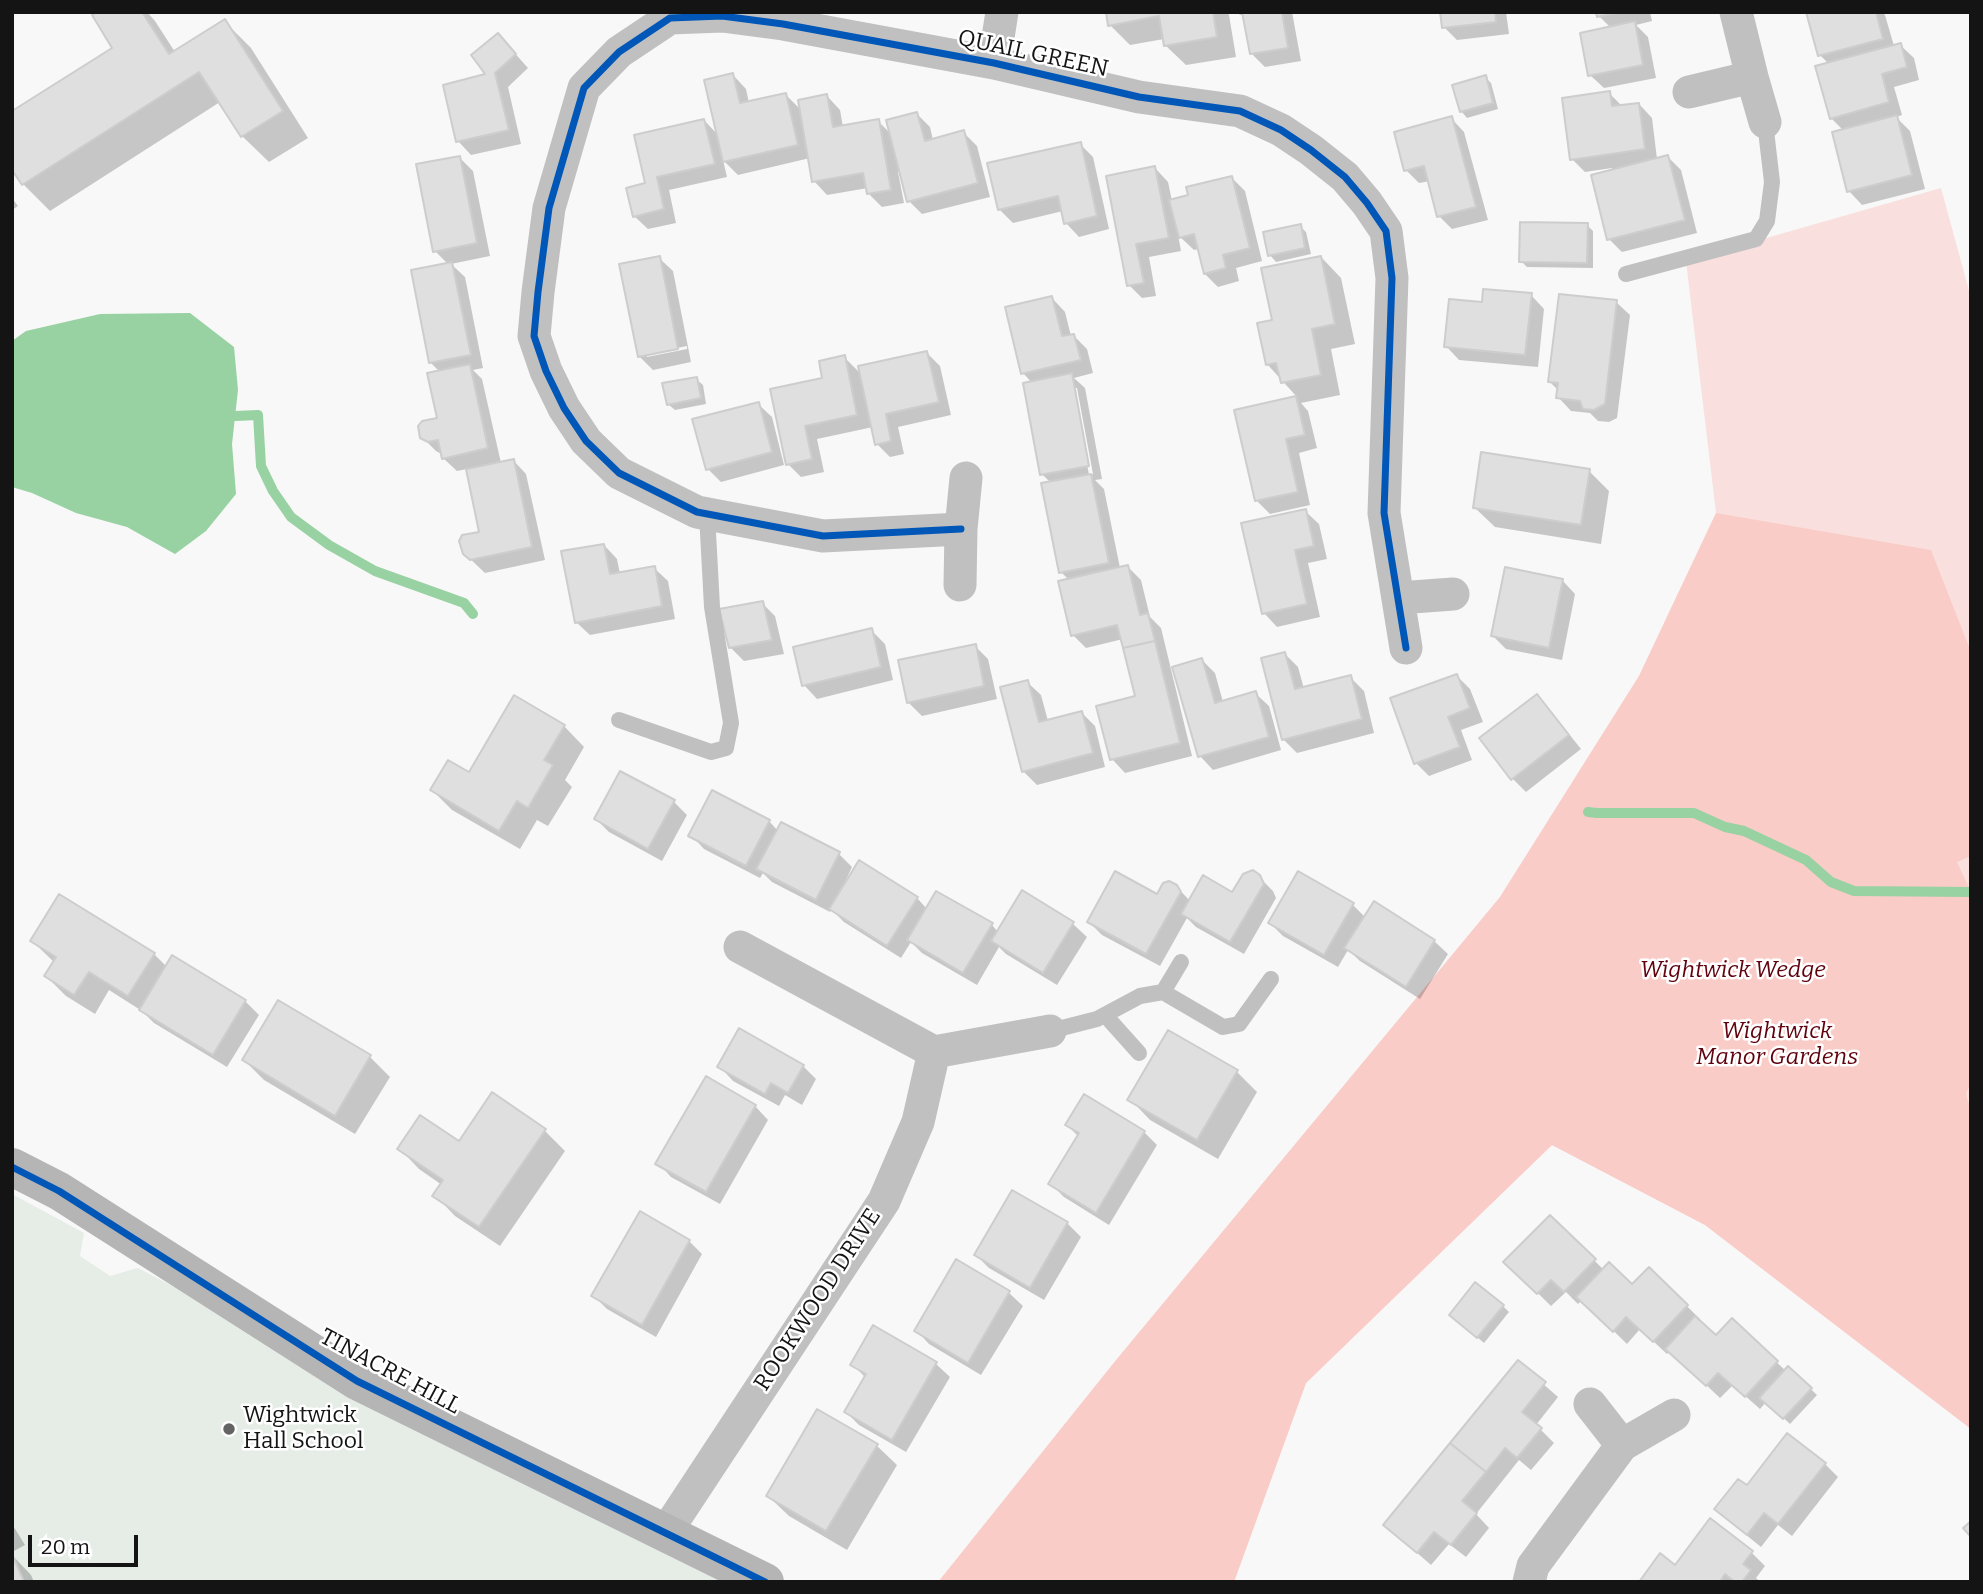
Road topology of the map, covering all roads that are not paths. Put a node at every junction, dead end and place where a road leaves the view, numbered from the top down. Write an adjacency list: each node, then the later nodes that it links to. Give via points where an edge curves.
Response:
1 (1002, 12): 3 (street)
2 (1736, 12): 4 (street)
3 (994, 63): 9 (street, QUAIL GREEN, via 783,24 722,16 670,18 619,52 584,88 549,208 534,335 564,408 586,440 619,472); 13 (street, QUAIL GREEN, via 1139,97 1240,111 1311,150 1345,177 1367,203 1386,231 1392,278 1384,513)
4 (1752, 78): 5 (street); 6 (street)
5 (1689, 92)
6 (1765, 122): 7 (lane, via 1772,183 1767,221 1756,239)
7 (1626, 274)
8 (966, 478): 10 (street)
9 (707, 514): 10 (street, QUAIL GREEN, via 823,536); 15 (lane, via 712,607 731,723 726,748 711,752)
10 (961, 528): 11 (street)
11 (960, 585)
12 (1453, 594): 13 (street)
13 (1399, 598): 14 (street, QUAIL GREEN)
14 (1406, 648)
15 (619, 720)
16 (740, 947): 22 (street)
17 (1181, 962): 19 (lane)
18 (1271, 979): 19 (lane, via 1240,1024 1223,1027)
19 (1163, 992): 20 (lane, via 1140,996)
20 (1105, 1015): 21 (lane); 23 (lane)
21 (1050, 1031): 22 (street)
22 (934, 1052): 28 (street, ROOKWOOD DRIVE, via 918,1122 884,1201)
23 (1139, 1053)
24 (12, 1167): 28 (street, TINACRE HILL, via 59,1191 357,1381)
25 (1590, 1404): 27 (street)
26 (1674, 1415): 27 (street)
27 (1622, 1446): 30 (street, via 1533,1566)
28 (666, 1532): 29 (street, TINACRE HILL)
29 (765, 1582)
30 (1529, 1582)

